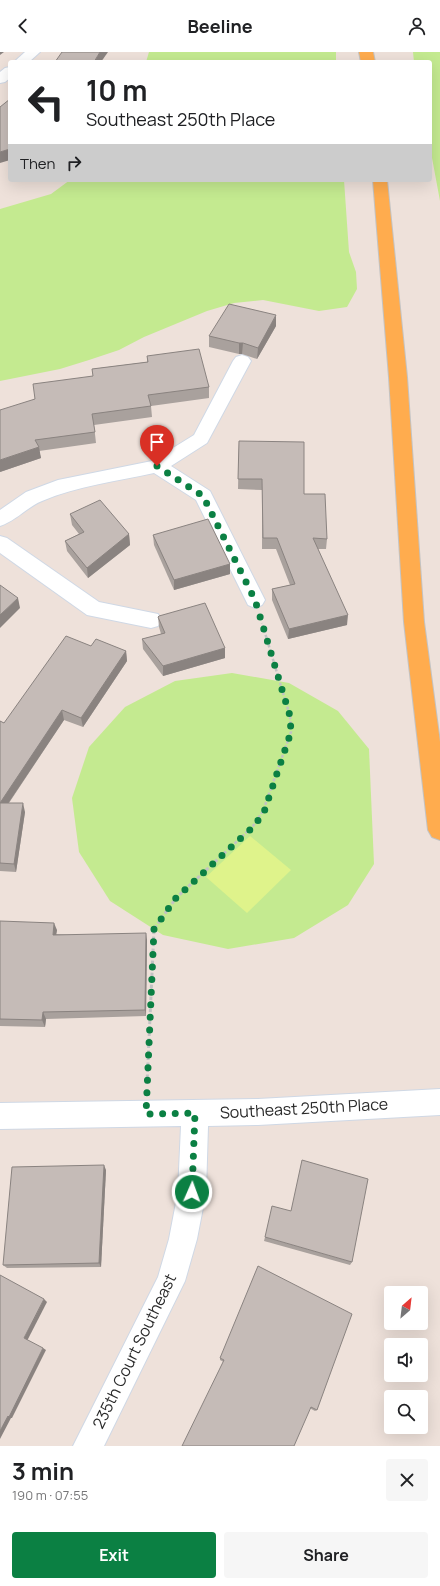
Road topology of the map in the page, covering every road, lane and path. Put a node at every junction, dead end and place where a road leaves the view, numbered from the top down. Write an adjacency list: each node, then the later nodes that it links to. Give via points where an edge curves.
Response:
1 (33, 52): 2 (street)
2 (23, 60)
3 (8, 73): 4 (street)
4 (0, 79)
5 (380, 182): 12 (main road, via 398,377 414,622)
6 (242, 361): 7 (street, via 201,438)
7 (157, 466): 8 (street, via 66,485 33,497); 10 (street, via 203,496)
8 (0, 519)
9 (0, 543): 11 (street, via 94,609)
10 (255, 600): 15 (path, via 290,716 291,732 264,812 254,826 176,898 154,929)
11 (150, 620)
12 (440, 830)
13 (440, 1102): 14 (street, Southeast 250th Place)
14 (195, 1113): 15 (street, Southeast 250th Place); 17 (street, 235th Court Southeast, via 192,1192 183,1239 170,1281)
15 (146, 1114): 16 (street, Southeast 250th Place)
16 (0, 1116)
17 (88, 1446)

